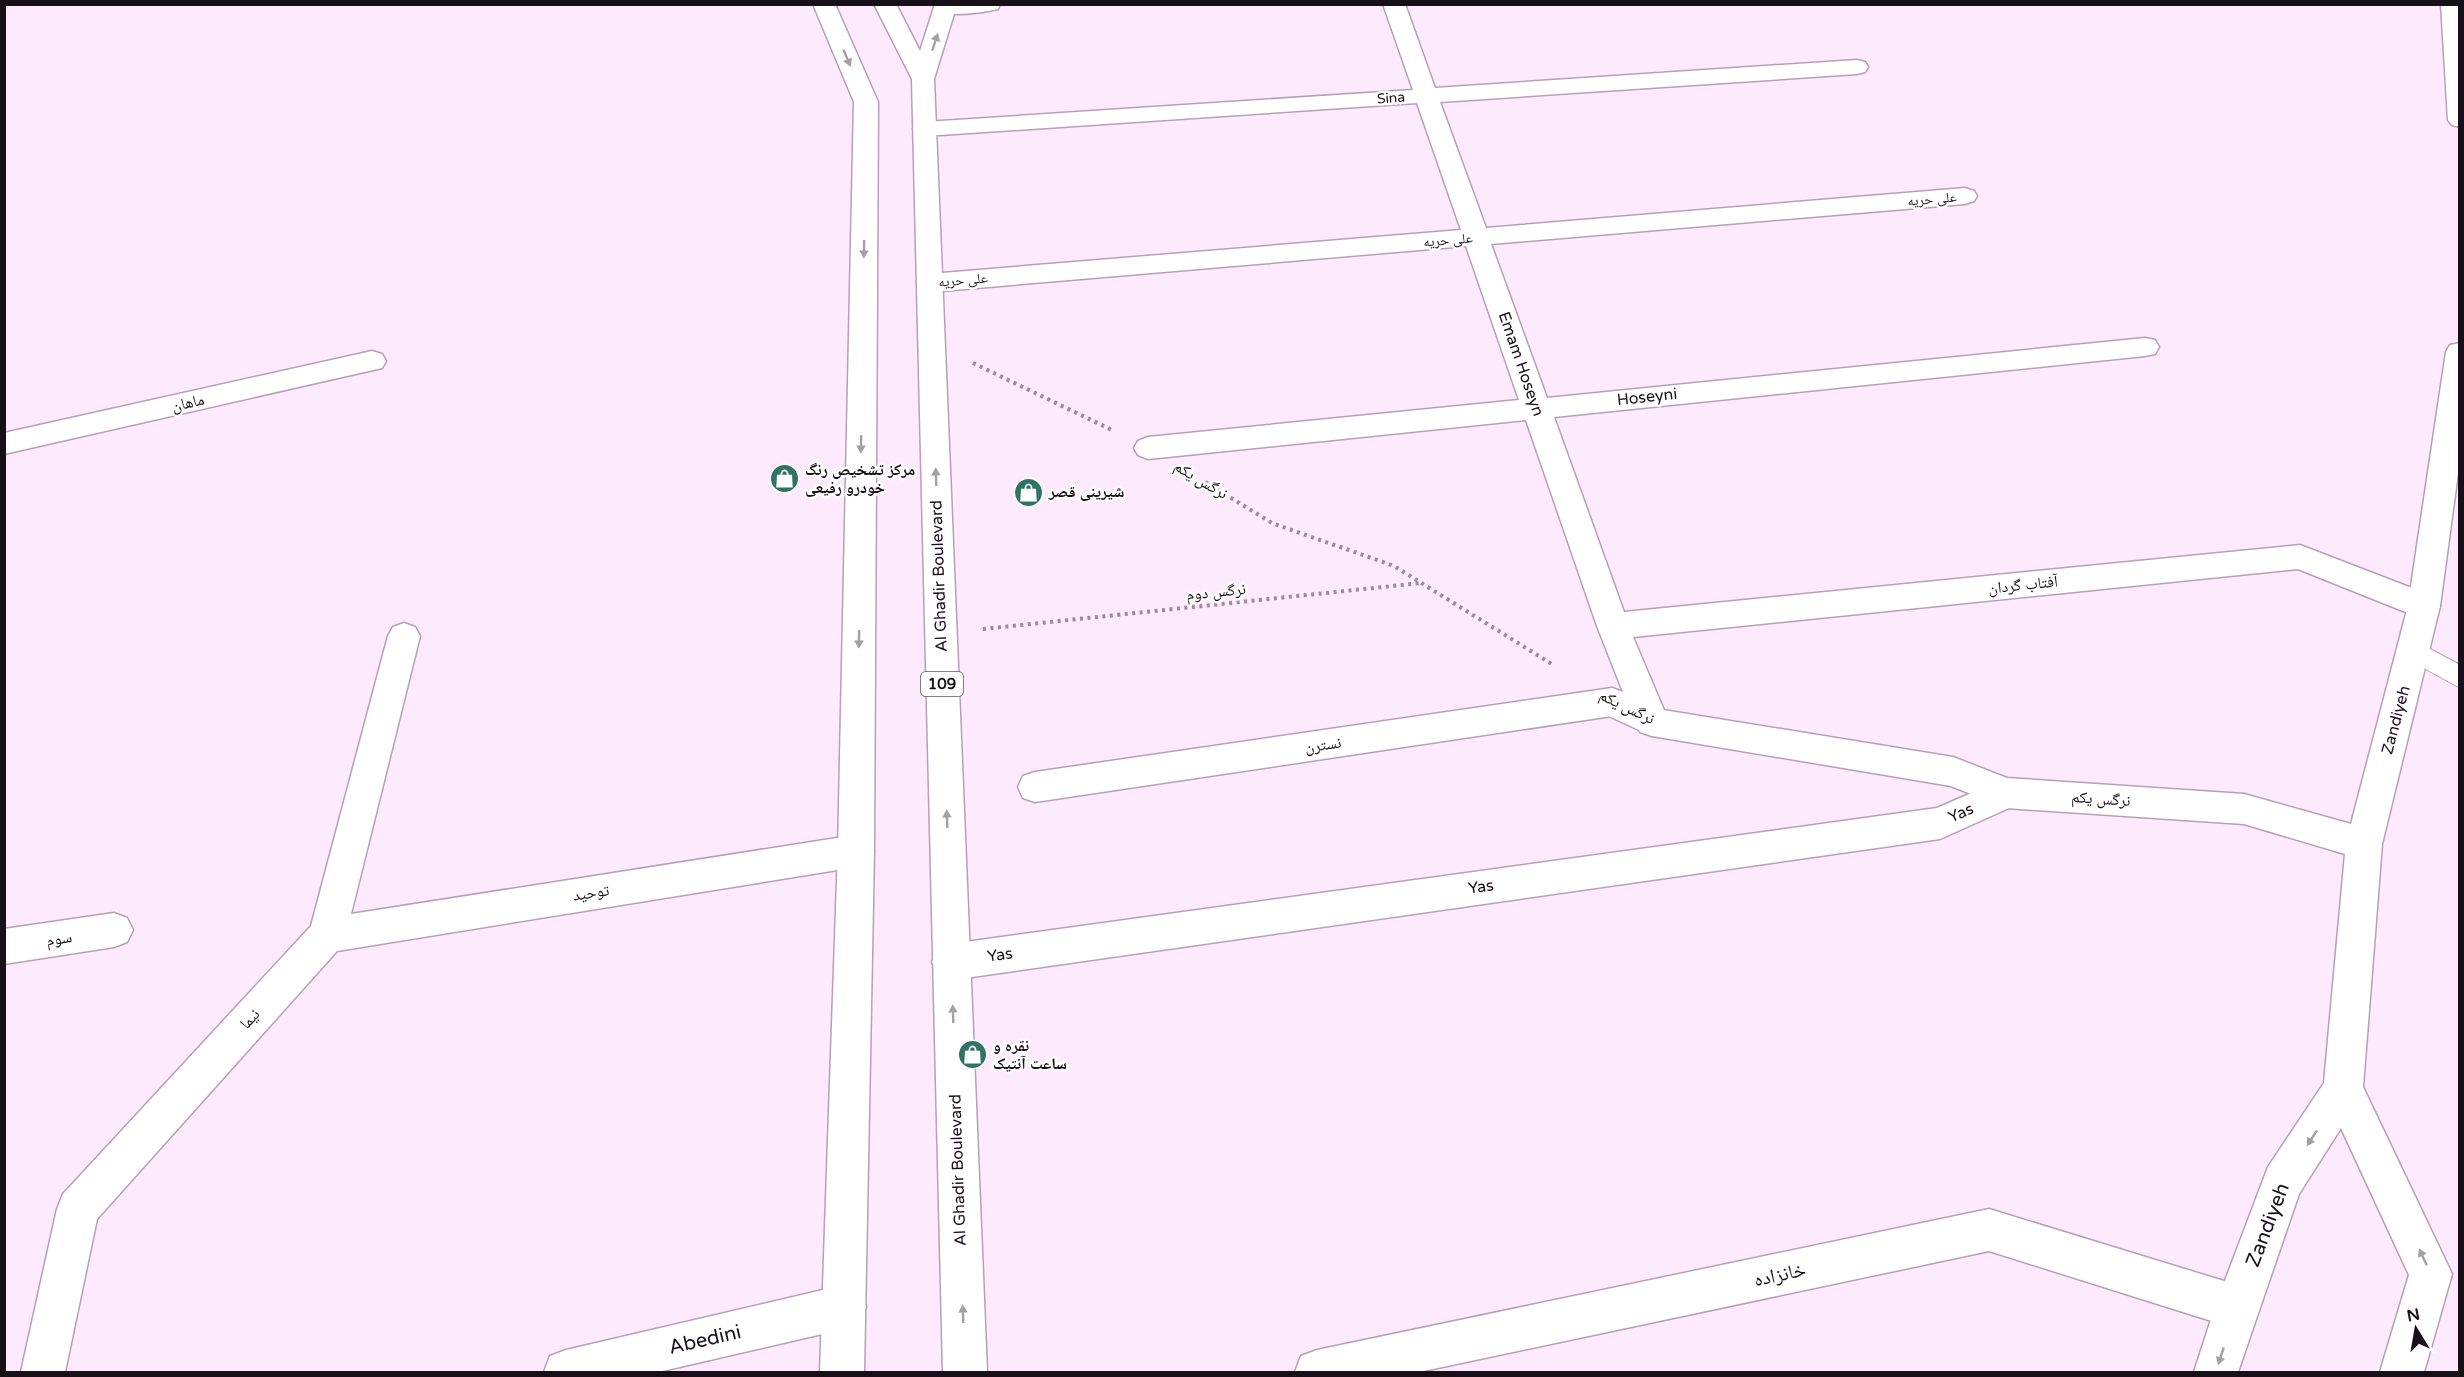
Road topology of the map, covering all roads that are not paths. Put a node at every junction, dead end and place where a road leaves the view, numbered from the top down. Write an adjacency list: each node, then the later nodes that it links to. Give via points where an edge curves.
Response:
1 (824, 4): 31 (street, one-way to 31, via 866,102)
2 (885, 4): 8 (street, Al Ghadir Boulevard / 109)
3 (990, 4): 6 (street)
4 (1394, 4): 9 (street, Emam Hoseyn)
5 (2452, 4): 10 (street)
6 (946, 6): 8 (street, one-way to 6)
7 (1857, 67): 9 (street, Sina)
8 (923, 79): 11 (street, Al Ghadir Boulevard / 109)
9 (1426, 96): 11 (street, Sina); 13 (street, Emam Hoseyn)
10 (2460, 120)
11 (925, 129): 14 (street, Al Ghadir Boulevard / 109)
12 (1965, 196): 13 (street, علی حریه)
13 (1476, 237): 14 (street, علی حریه); 18 (street, Emam Hoseyn)
14 (930, 283): 35 (street, Al Ghadir Boulevard / 109, one-way to 14)
15 (2145, 347): 18 (street, Hoseyni)
16 (2460, 352): 21 (street, Zandiyeh)
17 (372, 361): 19 (street, ماهان)
18 (1536, 408): 20 (street, Hoseyni); 22 (street, Emam Hoseyn)
19 (4, 444)
20 (1148, 447)
21 (2424, 606): 22 (street, آفتاب گردان, via 2300,557); 24 (street, Zandiyeh)
22 (1613, 626): 27 (street, Emam Hoseyn)
23 (404, 636): 33 (street, نیما)
24 (2415, 651): 25 (lane); 30 (street, Zandiyeh)
25 (2460, 678)
26 (1612, 702): 27 (street, نرگس یکم); 28 (street, نسترن)
27 (1652, 722): 29 (street, نرگس یکم, via 1953,772)
28 (1035, 787)
29 (2006, 793): 30 (street, نرگس یکم, via 2244,809); 35 (street, Yas, via 1940,823)
30 (2364, 844): 36 (street, Zandiyeh)
31 (856, 851): 33 (street, توحید); 37 (street)
32 (114, 930): 34 (street, سوم)
33 (327, 935): 39 (street, نیما, via 78,1209)
34 (4, 947)
35 (951, 962): 42 (street, Al Ghadir Boulevard / 109, one-way to 35)
36 (2343, 1089): 38 (street, Zandiyeh, one-way to 38, via 2283,1182); 45 (street, one-way to 36, via 2431,1274)
37 (844, 1306): 40 (street, Abedini); 41 (street)
38 (2237, 1306): 43 (street, خانزاده, via 1989,1230); 44 (street, Zandiyeh, one-way to 44)
39 (43, 1372)
40 (566, 1372)
41 (842, 1372)
42 (965, 1372)
43 (1317, 1372)
44 (2216, 1372)
45 (2402, 1372)

